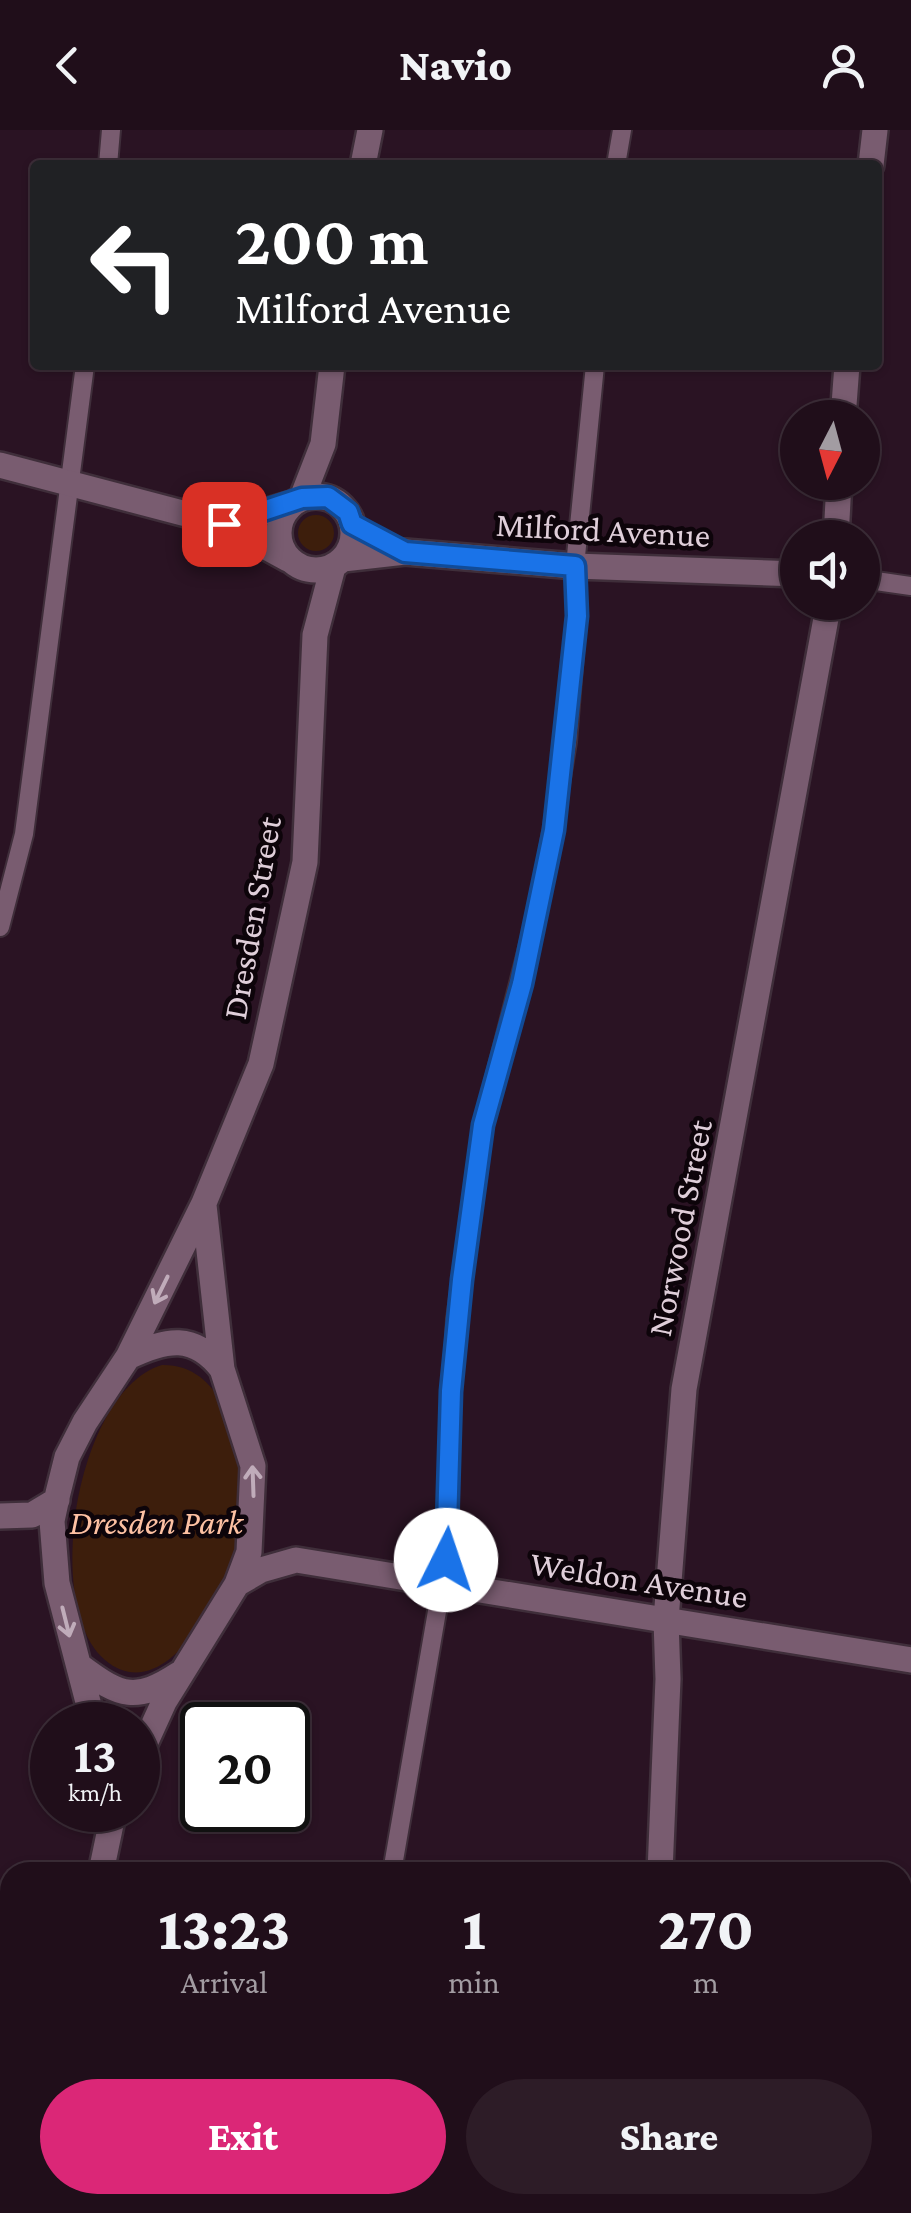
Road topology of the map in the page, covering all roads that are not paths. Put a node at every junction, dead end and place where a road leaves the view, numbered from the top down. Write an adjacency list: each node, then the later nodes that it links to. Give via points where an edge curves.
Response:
1 (111, 130): 5 (lane)
2 (370, 130): 6 (street)
3 (622, 130): 7 (lane)
4 (875, 130): 8 (street)
5 (108, 160)
6 (363, 160)
7 (617, 160)
8 (872, 160)
9 (84, 370): 16 (lane)
10 (331, 370): 14 (street)
11 (595, 370): 23 (lane)
12 (847, 370): 13 (street)
13 (844, 400)
14 (323, 444): 17 (street); 18 (street)
15 (0, 464): 16 (street)
16 (71, 486): 19 (street); 29 (lane, via 24,834)
17 (297, 501): 18 (street, via 328,497); 19 (street); 21 (street, via 278,537)
18 (345, 514): 20 (street, Milford Avenue); 22 (street, via 352,542)
19 (224, 524): 21 (street)
20 (405, 552): 22 (street, Milford Avenue); 23 (street, Milford Avenue)
21 (293, 563): 22 (street, via 310,570); 28 (street, Dresden Street)
22 (338, 563): 28 (street, Dresden Street)
23 (575, 566): 24 (street, Milford Avenue); 39 (lane, via 576,634 554,830 483,1125 469,1220 455,1337 450,1536)
24 (780, 573)
25 (880, 582): 26 (lane)
26 (911, 586)
27 (826, 620): 40 (street, Norwood Street, via 684,1389)
28 (315, 635): 30 (street, Dresden Street, via 305,862 261,1064)
29 (0, 927)
30 (204, 1203): 31 (street, Dresden Street, one-way to 31); 32 (street, Dresden Street)
31 (128, 1357): 32 (street, via 175,1340 209,1352); 33 (street, Dresden Street, via 67,1457)
32 (222, 1369): 35 (street, Dresden Street, one-way to 32, via 253,1466)
33 (57, 1500): 34 (street, via 32,1515); 36 (street, Dresden Street)
34 (4, 1517): 36 (street)
35 (253, 1520): 37 (street, via 266,1539); 38 (street, Dresden Street)
36 (54, 1554): 42 (street, Dresden Street, one-way to 42)
37 (296, 1560): 38 (street, Weldon Avenue); 39 (street, Weldon Avenue)
38 (238, 1584): 43 (street, Dresden Street)
39 (442, 1584): 40 (street, Weldon Avenue); 48 (lane)
40 (666, 1620): 41 (street, Weldon Avenue); 49 (street, Norwood Street)
41 (911, 1660)
42 (82, 1667): 43 (street, via 128,1694 150,1693); 44 (street, Dresden Street)
43 (182, 1672): 45 (street, Dresden Street)
44 (89, 1702)
45 (160, 1716)
46 (107, 1832): 47 (street)
47 (103, 1862)
48 (394, 1862)
49 (660, 1862)

